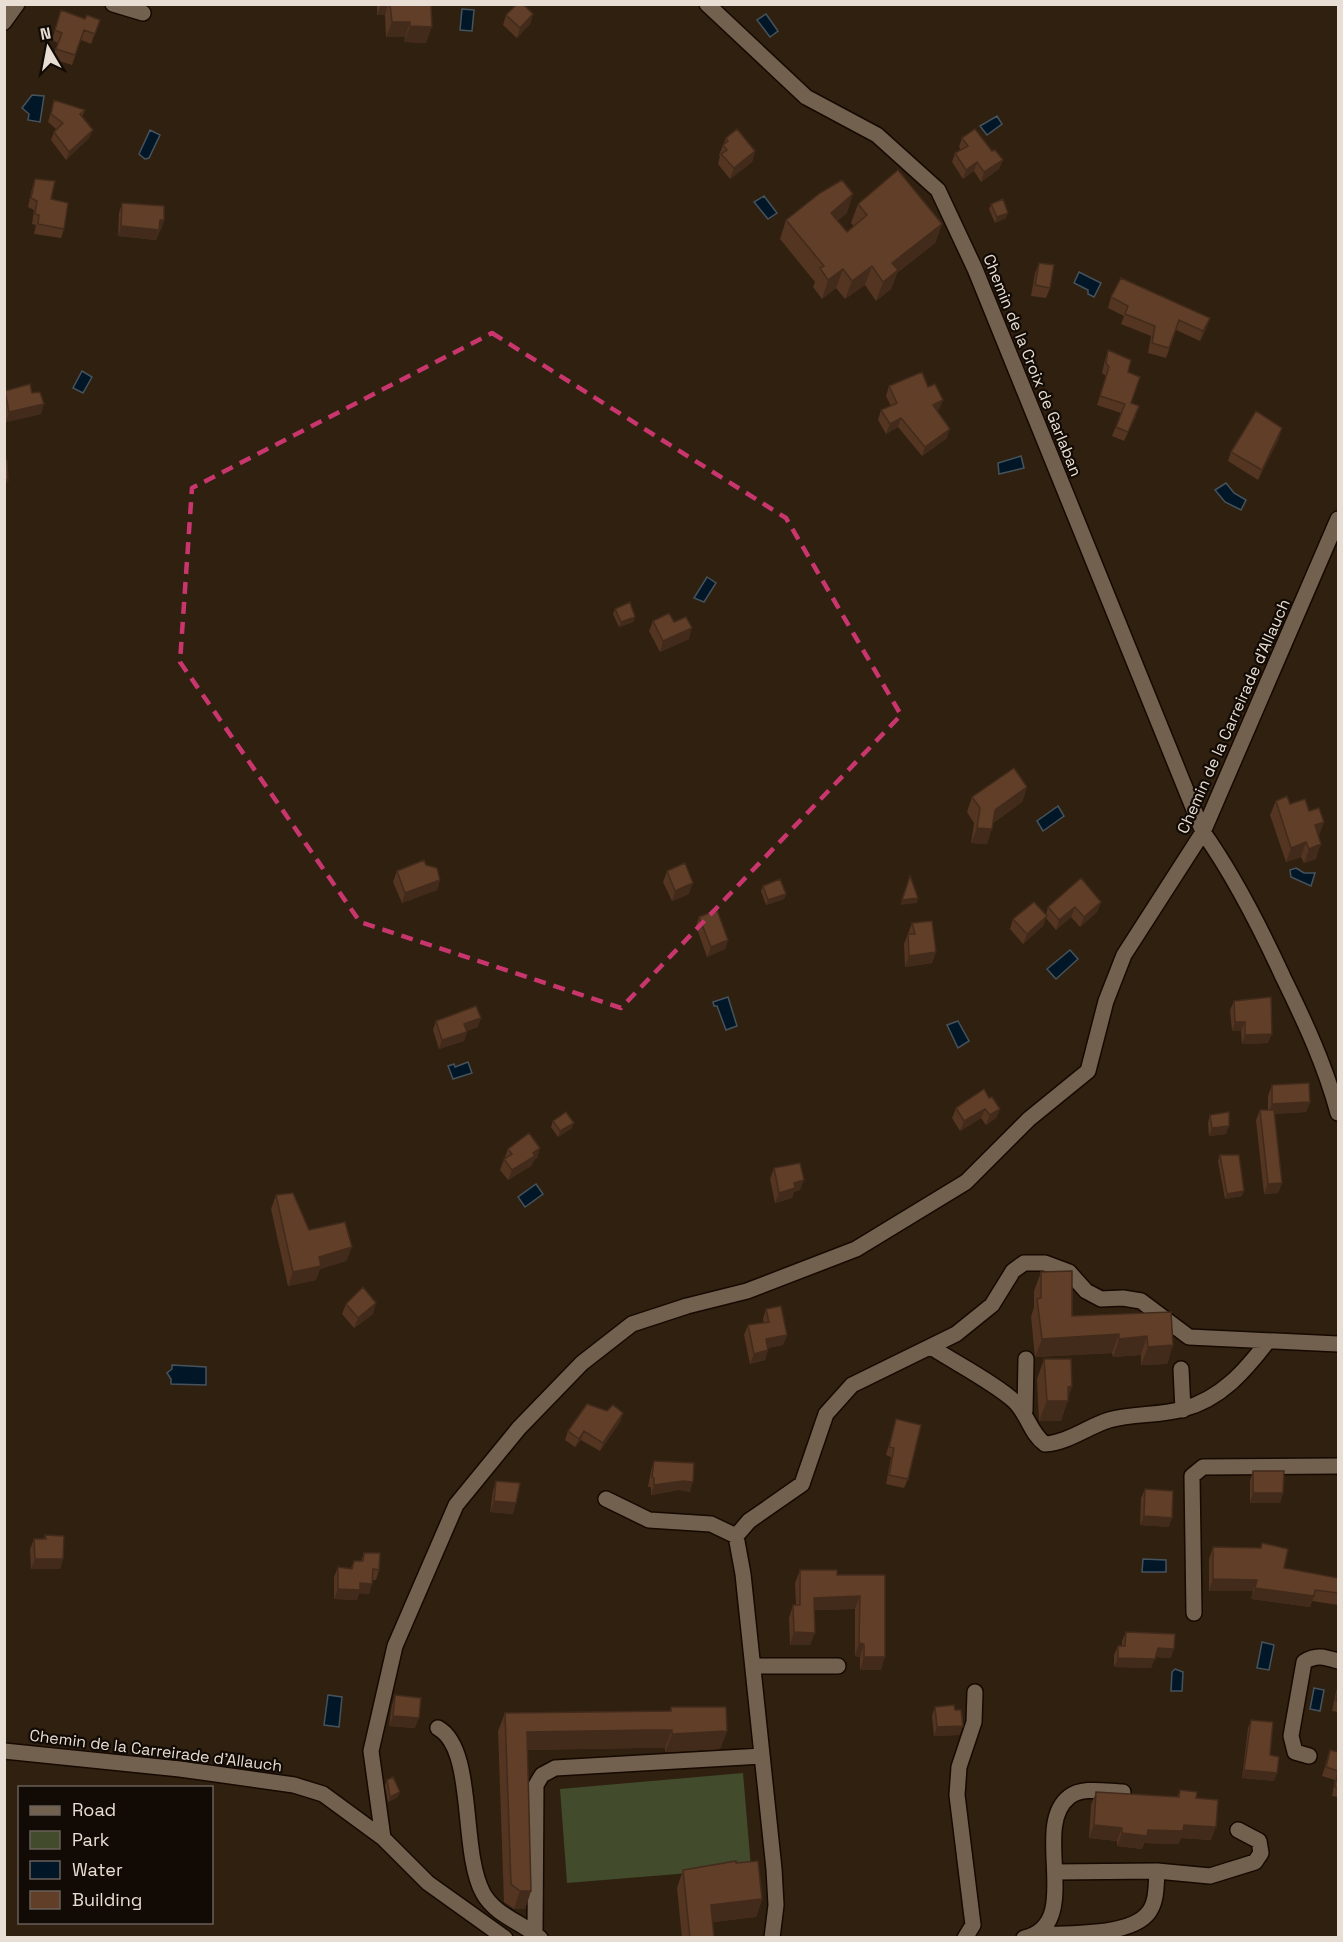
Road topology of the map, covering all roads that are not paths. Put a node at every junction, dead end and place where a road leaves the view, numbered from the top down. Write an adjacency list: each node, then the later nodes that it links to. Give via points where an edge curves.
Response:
1 (17, 4): 5 (street)
2 (113, 4): 4 (street)
3 (707, 4): 7 (street, Chemin de la Croix de Garlaban, via 806,97 877,135 938,190 975,268)
4 (143, 13)
5 (4, 22)
6 (1338, 519): 7 (street, Chemin de la Carreirade d'Allauch)
7 (1203, 832): 8 (street, Chemin de la Croix de Garlaban, via 1260,928 1319,1051); 30 (street, Chemin de la Carreirade d'Allauch, via 1124,955 1106,1001 1089,1071 1029,1119 966,1182 856,1249 747,1291 632,1324 582,1363 519,1428 456,1504 395,1646 371,1751)
8 (1338, 1113)
9 (1268, 1341): 10 (street); 11 (street, via 1189,1337 1141,1301 1101,1299 1086,1291 1069,1272 1045,1263 1024,1263 1013,1271 992,1305 956,1334); 14 (street, via 1244,1373 1214,1397)
10 (1338, 1344)
11 (931, 1347): 15 (street, via 1012,1398); 18 (street, via 852,1385 826,1414 802,1484 749,1521)
12 (1026, 1359): 15 (street)
13 (1181, 1369): 14 (street)
14 (1183, 1410): 15 (street, via 1124,1416 1057,1443 1045,1444 1035,1436)
15 (1025, 1411)
16 (1338, 1466): 19 (street, via 1203,1467 1192,1476)
17 (606, 1499): 18 (street, via 649,1520 711,1524)
18 (736, 1536): 21 (street)
19 (1194, 1613)
20 (1338, 1660): 27 (street, via 1321,1656 1304,1662 1291,1736 1295,1752)
21 (753, 1666): 22 (street); 26 (street)
22 (838, 1666)
23 (975, 1692): 37 (street, via 974,1722 959,1767 957,1795 973,1925)
24 (438, 1728): 33 (street, via 456,1750 466,1792 469,1849 484,1895 497,1910)
25 (4, 1751): 30 (street, Chemin de la Carreirade d'Allauch, via 294,1785 323,1794)
26 (762, 1756): 33 (street, via 555,1768 542,1775 536,1785); 36 (street, via 776,1905)
27 (1309, 1756)
28 (1123, 1792): 32 (street, via 1087,1791 1070,1796 1055,1816)
29 (1238, 1830): 31 (street, via 1259,1841 1261,1853 1255,1862 1210,1876)
30 (383, 1838): 35 (street, via 428,1883)
31 (1156, 1871): 32 (street); 34 (street, via 1155,1901 1139,1923 1124,1929)
32 (1055, 1872): 34 (street, via 1055,1900 1047,1924)
33 (538, 1935)
34 (1030, 1936)
35 (505, 1938)
36 (772, 1938)
37 (965, 1938)

